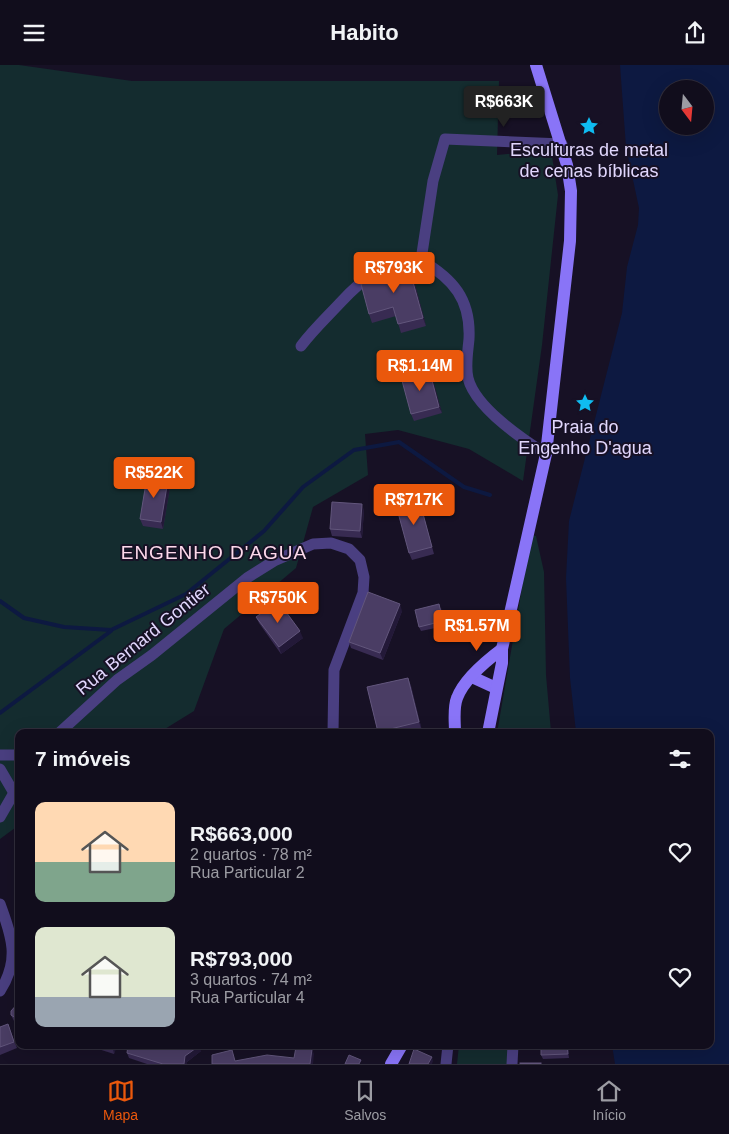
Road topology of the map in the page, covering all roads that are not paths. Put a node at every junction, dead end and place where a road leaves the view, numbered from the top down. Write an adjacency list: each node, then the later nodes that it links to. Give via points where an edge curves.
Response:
1 (536, 65): 2 (main road)
2 (562, 144): 3 (street, via 445,139 433,181); 5 (main road, via 571,191 570,241)
3 (420, 260): 4 (street, via 390,264 361,280); 5 (street, via 454,284 463,300 470,319 468,377 474,391 507,427)
4 (301, 346)
5 (546, 454): 6 (main road)
6 (502, 649): 7 (main road); 8 (main road)
7 (472, 677): 8 (main road); 11 (main road, via 457,699)
8 (496, 688): 12 (main road)
9 (63, 729): 10 (street, Rua Bernard Gontier, via 117,680 247,578 274,561 314,544 330,543 348,549 360,560 364,577 363,593 334,670)
10 (333, 729)
11 (455, 729)
12 (489, 729)
13 (0, 755): 14 (street)
14 (15, 755)
15 (0, 769): 16 (street)
16 (15, 787)
17 (15, 790): 18 (street)
18 (0, 817)
19 (0, 904): 20 (street, via 14,960 10,976)
20 (0, 991)
21 (400, 1049): 24 (main road)
22 (448, 1049): 25 (street)
23 (514, 1049): 26 (street)
24 (391, 1064)
25 (446, 1064)
26 (512, 1064)

